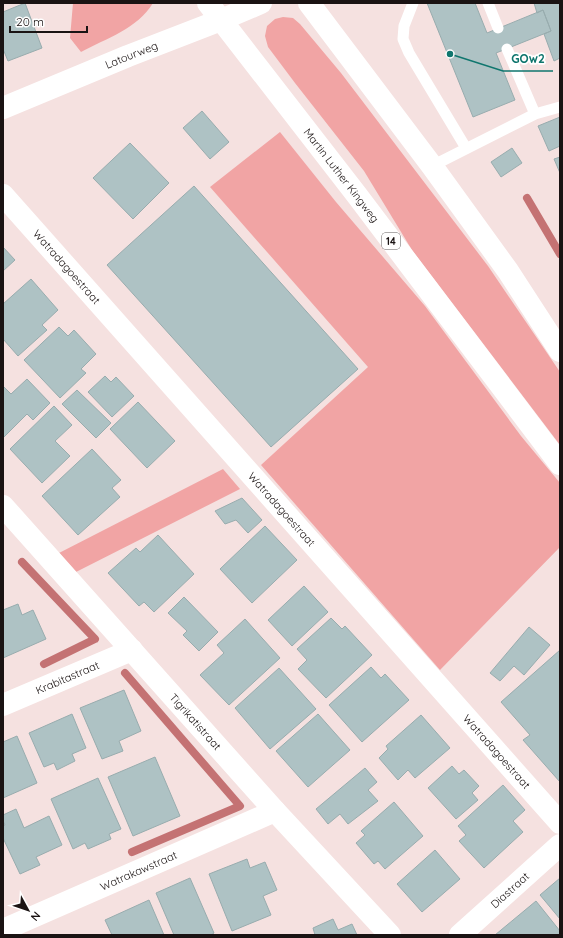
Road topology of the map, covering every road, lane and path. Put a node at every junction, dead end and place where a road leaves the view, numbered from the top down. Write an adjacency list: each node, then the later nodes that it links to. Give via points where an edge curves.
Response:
1 (208, 3): 6 (street, Martin Luther Kingweg / 14)
2 (261, 3): 6 (street, Latourweg)
3 (309, 3): 13 (street)
4 (413, 3): 12 (lane, via 402,39)
5 (488, 3): 7 (lane)
6 (221, 20): 10 (street, Latourweg); 16 (street, Martin Luther Kingweg / 14)
7 (498, 28)
8 (506, 49): 11 (lane)
9 (560, 107): 11 (lane)
10 (3, 108)
11 (535, 114): 12 (lane)
12 (466, 148): 13 (lane)
13 (432, 166): 15 (street, via 508,271)
14 (3, 195): 21 (street, Watradagoestraat)
15 (560, 350)
16 (560, 464)
17 (3, 506): 18 (street, Tigrikatistraat)
18 (132, 650): 19 (street, Krabitastraat); 20 (street, Tigrikatistraat)
19 (3, 705)
20 (275, 811): 23 (street, Watrakawstraat); 24 (street, Tigrikatistraat)
21 (560, 823)
22 (560, 845): 25 (street, Diastraat)
23 (3, 930)
24 (390, 935)
25 (460, 935)

